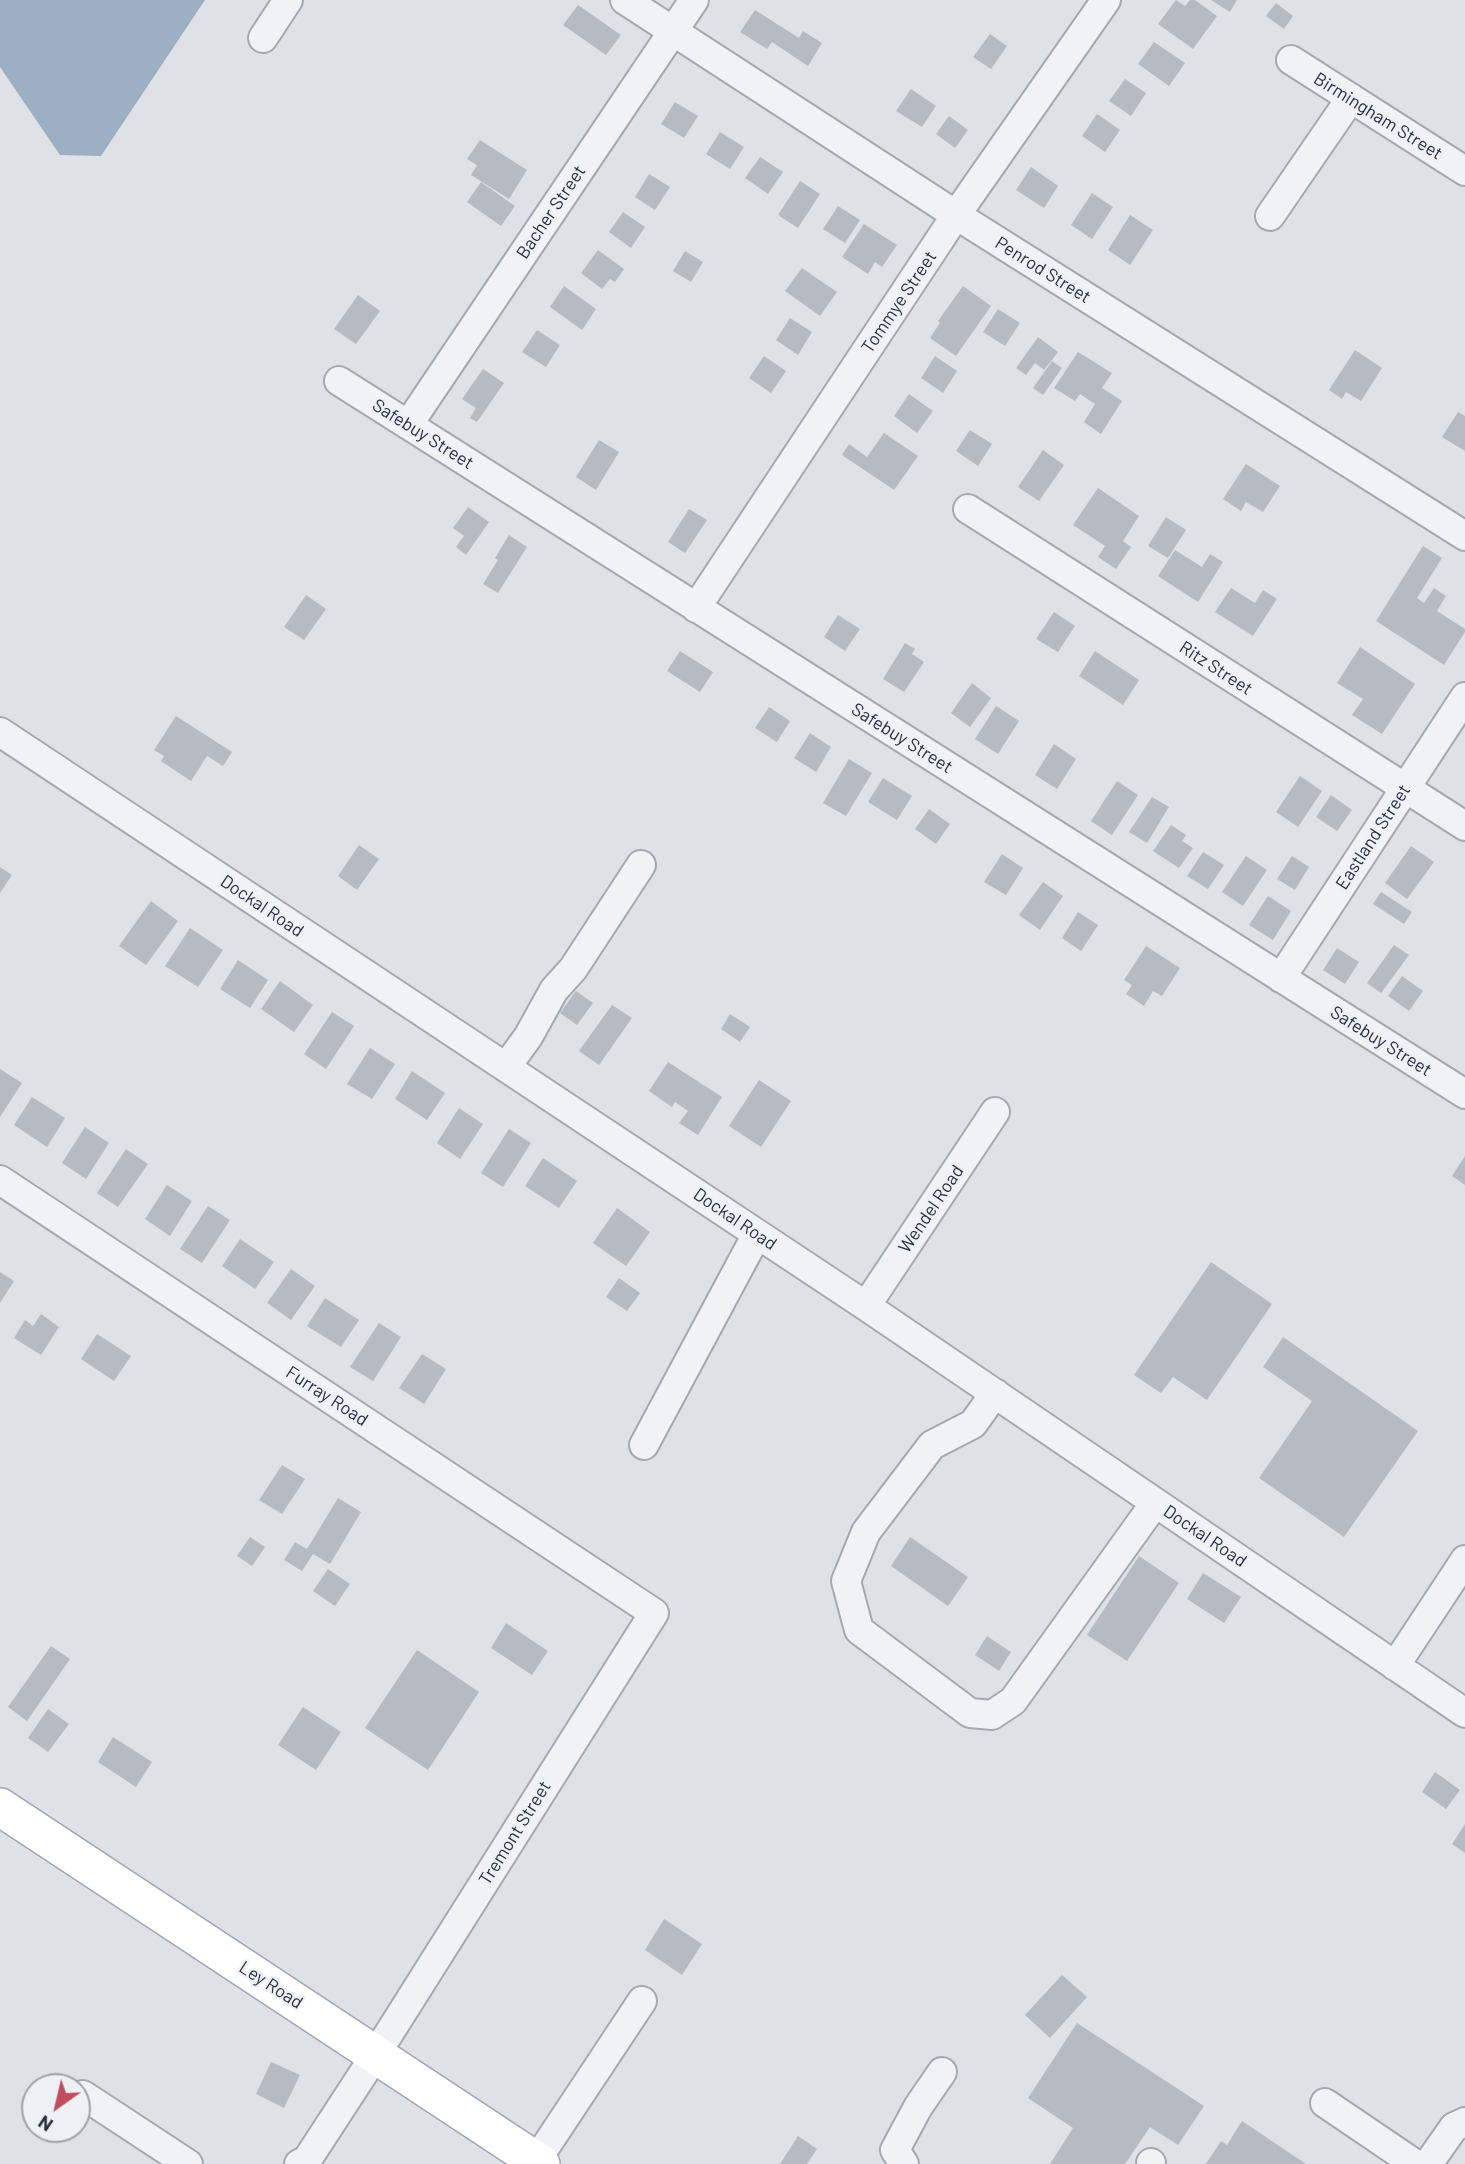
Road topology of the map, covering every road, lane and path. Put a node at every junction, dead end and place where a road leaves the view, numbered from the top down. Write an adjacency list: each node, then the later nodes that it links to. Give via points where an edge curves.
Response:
1 (288, 0): 6 (street)
2 (625, 0): 5 (street, Penrod Street)
3 (694, 0): 5 (street, Bacher Street)
4 (1106, 0): 10 (street, Tommye Street)
5 (673, 31): 10 (street, Penrod Street); 13 (street, Bacher Street)
6 (263, 38)
7 (1291, 60): 8 (street, Birmingham Street)
8 (1351, 98): 9 (street, Birmingham Street); 11 (street)
9 (1465, 171)
10 (956, 215): 15 (street, Penrod Street); 16 (street, Tommye Street)
11 (1270, 216)
12 (339, 382): 13 (street, Safebuy Street)
13 (408, 425): 16 (street, Safebuy Street)
14 (968, 509): 19 (street, Ritz Street)
15 (1465, 536)
16 (696, 608): 22 (street, Safebuy Street)
17 (1465, 697): 19 (street, Eastland Street)
18 (0, 732): 23 (street, Dockal Road)
19 (1405, 788): 20 (street, Ritz Street); 22 (street, Eastland Street)
20 (1465, 826)
21 (641, 865): 23 (street)
22 (1281, 978): 24 (street, Safebuy Street)
23 (506, 1068): 27 (street, Dockal Road)
24 (1465, 1094)
25 (996, 1112): 28 (street, Wendel Road)
26 (0, 1180): 33 (street, Furray Road)
27 (757, 1234): 28 (street, Dockal Road); 30 (street)
28 (866, 1306): 29 (street, Dockal Road)
29 (995, 1393): 31 (street, Dockal Road); 31 (street, via 973,1424 932,1445 866,1532 846,1581 859,1630 970,1713 992,1715 1013,1701)
30 (644, 1445)
31 (1155, 1503): 34 (street, Dockal Road)
32 (1465, 1560): 34 (street)
33 (654, 1613): 38 (street, Tremont Street)
34 (1395, 1666): 35 (street, Dockal Road)
35 (1465, 1713)
36 (0, 1807): 38 (main road, Ley Road)
37 (642, 2001): 43 (street)
38 (376, 2054): 43 (main road, Ley Road); 45 (street, Tremont Street)
39 (942, 2072): 46 (street, via 895,2150)
40 (91, 2100): 44 (street)
41 (1325, 2103): 47 (street)
42 (1465, 2122): 48 (street, via 1454,2127)
43 (539, 2162)
44 (188, 2164)
45 (299, 2164)
46 (904, 2164)
47 (1415, 2164)
48 (1428, 2164)

